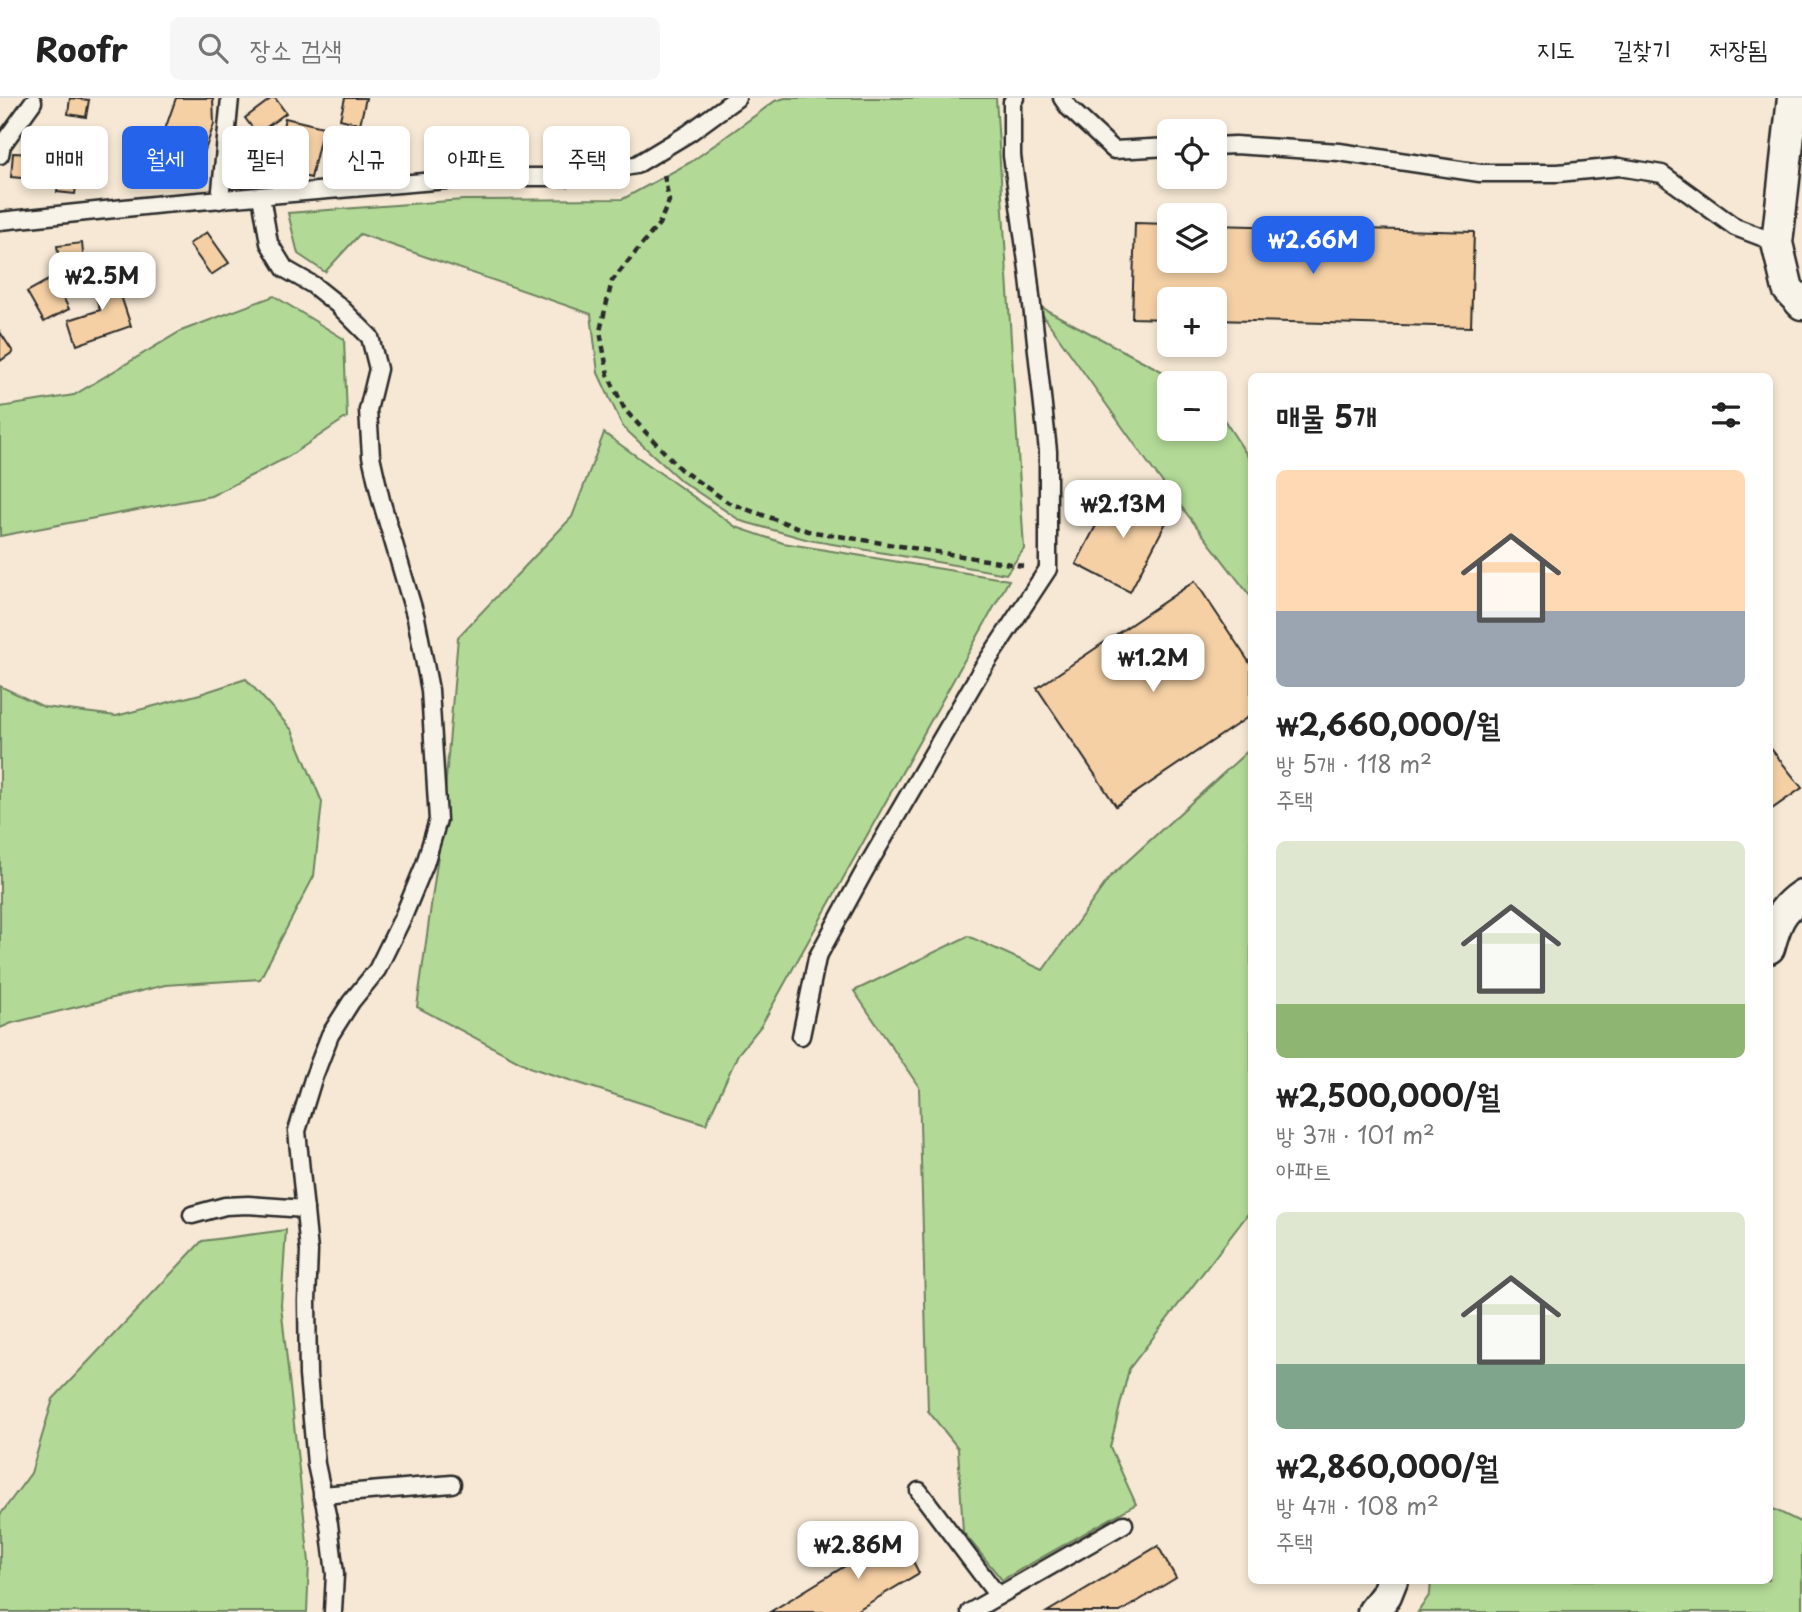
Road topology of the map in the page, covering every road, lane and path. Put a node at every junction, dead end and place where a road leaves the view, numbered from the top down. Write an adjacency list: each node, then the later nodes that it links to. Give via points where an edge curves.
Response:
1 (230, 98): 12 (lane)
2 (1015, 98): 16 (lane, via 1012,156 1048,451)
3 (1062, 98): 8 (lane, via 1114,150)
4 (1793, 98): 14 (street)
5 (726, 101): 9 (lane, via 689,133)
6 (33, 103): 10 (lane, via 2,145)
7 (1227, 145): 14 (lane, via 1339,152 1480,173 1619,167 1662,174 1735,227)
8 (1157, 148)
9 (660, 150): 11 (lane, via 636,165 567,177 482,177); 16 (path, via 669,201 659,224 612,281 600,331 608,375 625,410 680,469 729,503 808,531)
10 (0, 155)
11 (261, 196): 12 (lane); 20 (lane, via 269,243 285,269 313,285 370,337 378,369 368,410 371,457 416,618 430,690 438,820 403,917 377,970 330,1035 313,1079 297,1130)
12 (220, 200): 13 (lane)
13 (0, 221)
14 (1777, 243): 15 (street, via 1788,289)
15 (1802, 304)
16 (1048, 569): 19 (lane, via 982,669 817,958)
17 (1802, 895): 18 (street, via 1777,920)
18 (1773, 934)
19 (801, 1036)
20 (305, 1209): 21 (lane, via 225,1206); 24 (lane, via 308,1375)
21 (192, 1215)
22 (452, 1484): 24 (lane)
23 (919, 1491): 27 (lane)
24 (322, 1495): 28 (lane, via 335,1574)
25 (1124, 1524): 27 (lane)
26 (1390, 1584): 30 (street)
27 (998, 1596): 29 (lane)
28 (334, 1612)
29 (970, 1612)
30 (1373, 1612)

